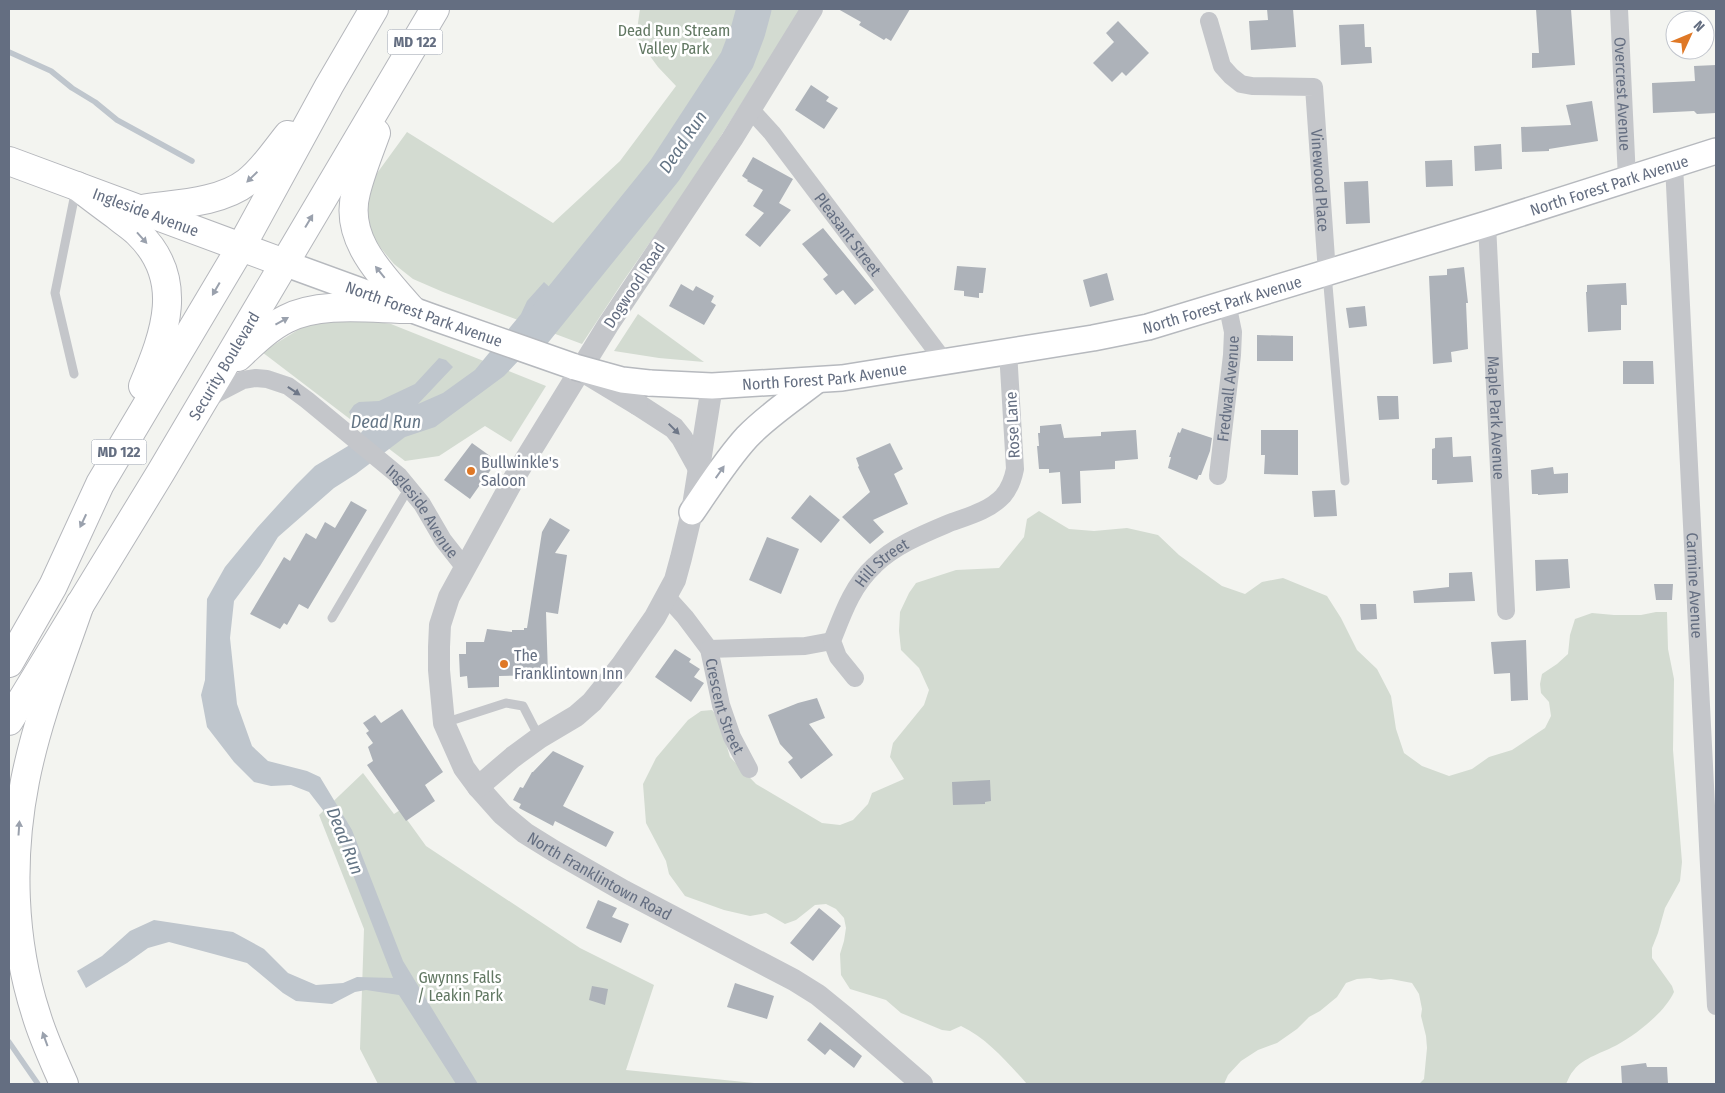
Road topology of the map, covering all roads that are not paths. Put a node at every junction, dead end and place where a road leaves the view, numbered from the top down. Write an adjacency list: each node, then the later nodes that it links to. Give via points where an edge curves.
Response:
1 (374, 9): 7 (main road, MD 122)
2 (435, 9): 6 (main road, Security Boulevard / MD 122)
3 (812, 9): 8 (street, Dogwood Road)
4 (1619, 9): 12 (street, Overcrest Avenue)
5 (1209, 21): 18 (street, Vinewood Place, via 1222,66 1241,84 1314,88)
6 (396, 76): 17 (main road, Security Boulevard / MD 122, one-way to 6); 20 (main road, one-way to 6, via 367,255 357,234 354,216 355,194)
7 (329, 86): 14 (main road, one-way to 14, via 246,182 210,199); 16 (main road, MD 122)
8 (750, 109): 22 (street, Pleasant Street, via 772,133); 36 (street, Dogwood Road, via 608,324 517,473)
9 (1716, 151): 11 (main road, North Forest Park Avenue)
10 (9, 161): 13 (main road, Ingleside Avenue)
11 (1674, 165): 12 (main road, North Forest Park Avenue); 50 (street, Carmine Avenue)
12 (1627, 179): 15 (main road, North Forest Park Avenue)
13 (77, 186): 14 (main road, Ingleside Avenue); 23 (lane, via 55,293); 32 (main road, one-way to 32, via 138,232 162,267 168,290 167,313 157,354)
14 (140, 210): 16 (main road, Ingleside Avenue)
15 (1487, 224): 18 (main road, North Forest Park Avenue); 39 (street, Maple Park Avenue)
16 (241, 247): 17 (main road, Ingleside Avenue); 32 (main road, MD 122, one-way to 32)
17 (284, 263): 20 (main road, North Forest Park Avenue); 24 (main road, Security Boulevard / MD 122)
18 (1327, 274): 19 (main road, North Forest Park Avenue); 31 (lane)
19 (1227, 303): 21 (main road, North Forest Park Avenue, via 1120,333); 30 (street, Fredwall Avenue, via 1233,332 1232,355)
20 (422, 313): 24 (main road, one-way to 20, via 267,330 287,318 310,311 333,308); 27 (main road, North Forest Park Avenue, bridge, via 575,367 622,380)
21 (1008, 351): 22 (main road, North Forest Park Avenue); 34 (street, Rose Lane, via 1015,469 1013,482)
22 (944, 361): 25 (main road, North Forest Park Avenue)
23 (74, 374)
24 (218, 375): 28 (main road, Security Boulevard / MD 122)
25 (816, 380): 26 (main road, North Forest Park Avenue); 35 (main road, one-way to 25, via 748,436)
26 (712, 386): 27 (main road, North Forest Park Avenue); 29 (street)
27 (643, 393): 29 (street, one-way to 29, via 682,438)
28 (197, 410): 33 (street, Ingleside Avenue, one-way to 33, via 216,394 243,380 267,379 288,386 399,476); 38 (main road, Security Boulevard / MD 122)
29 (698, 466): 35 (street)
30 (1218, 476)
31 (1344, 481)
32 (100, 484): 43 (main road, MD 122, one-way to 43, via 53,586)
33 (407, 493): 36 (street, Ingleside Avenue); 40 (lane)
34 (1003, 496): 41 (street, Hill Street, via 984,510 931,530 875,564 849,597)
35 (692, 512): 37 (street, via 675,580)
36 (465, 568): 46 (street, North Franklintown Road, via 449,597 440,625 439,670)
37 (667, 597): 42 (street, Crescent Street); 47 (street, via 621,666 592,702)
38 (80, 604): 45 (main road, Security Boulevard / MD 122); 51 (main road, one-way to 38, via 27,981 18,918 17,868 26,780 45,706)
39 (1506, 611)
40 (332, 618)
41 (832, 641): 42 (street, via 805,646); 44 (street, via 838,658)
42 (709, 648): 48 (street, Crescent Street, via 721,705 732,737)
43 (9, 663)
44 (855, 678)
45 (9, 721)
46 (444, 723): 47 (lane, via 506,703 523,706); 49 (street, North Franklintown Road, via 464,768)
47 (540, 738): 49 (street)
48 (749, 768)
49 (478, 787): 52 (street, North Franklintown Road, via 502,814 554,851 818,995)
50 (1716, 1006)
51 (64, 1084)
52 (922, 1084)

